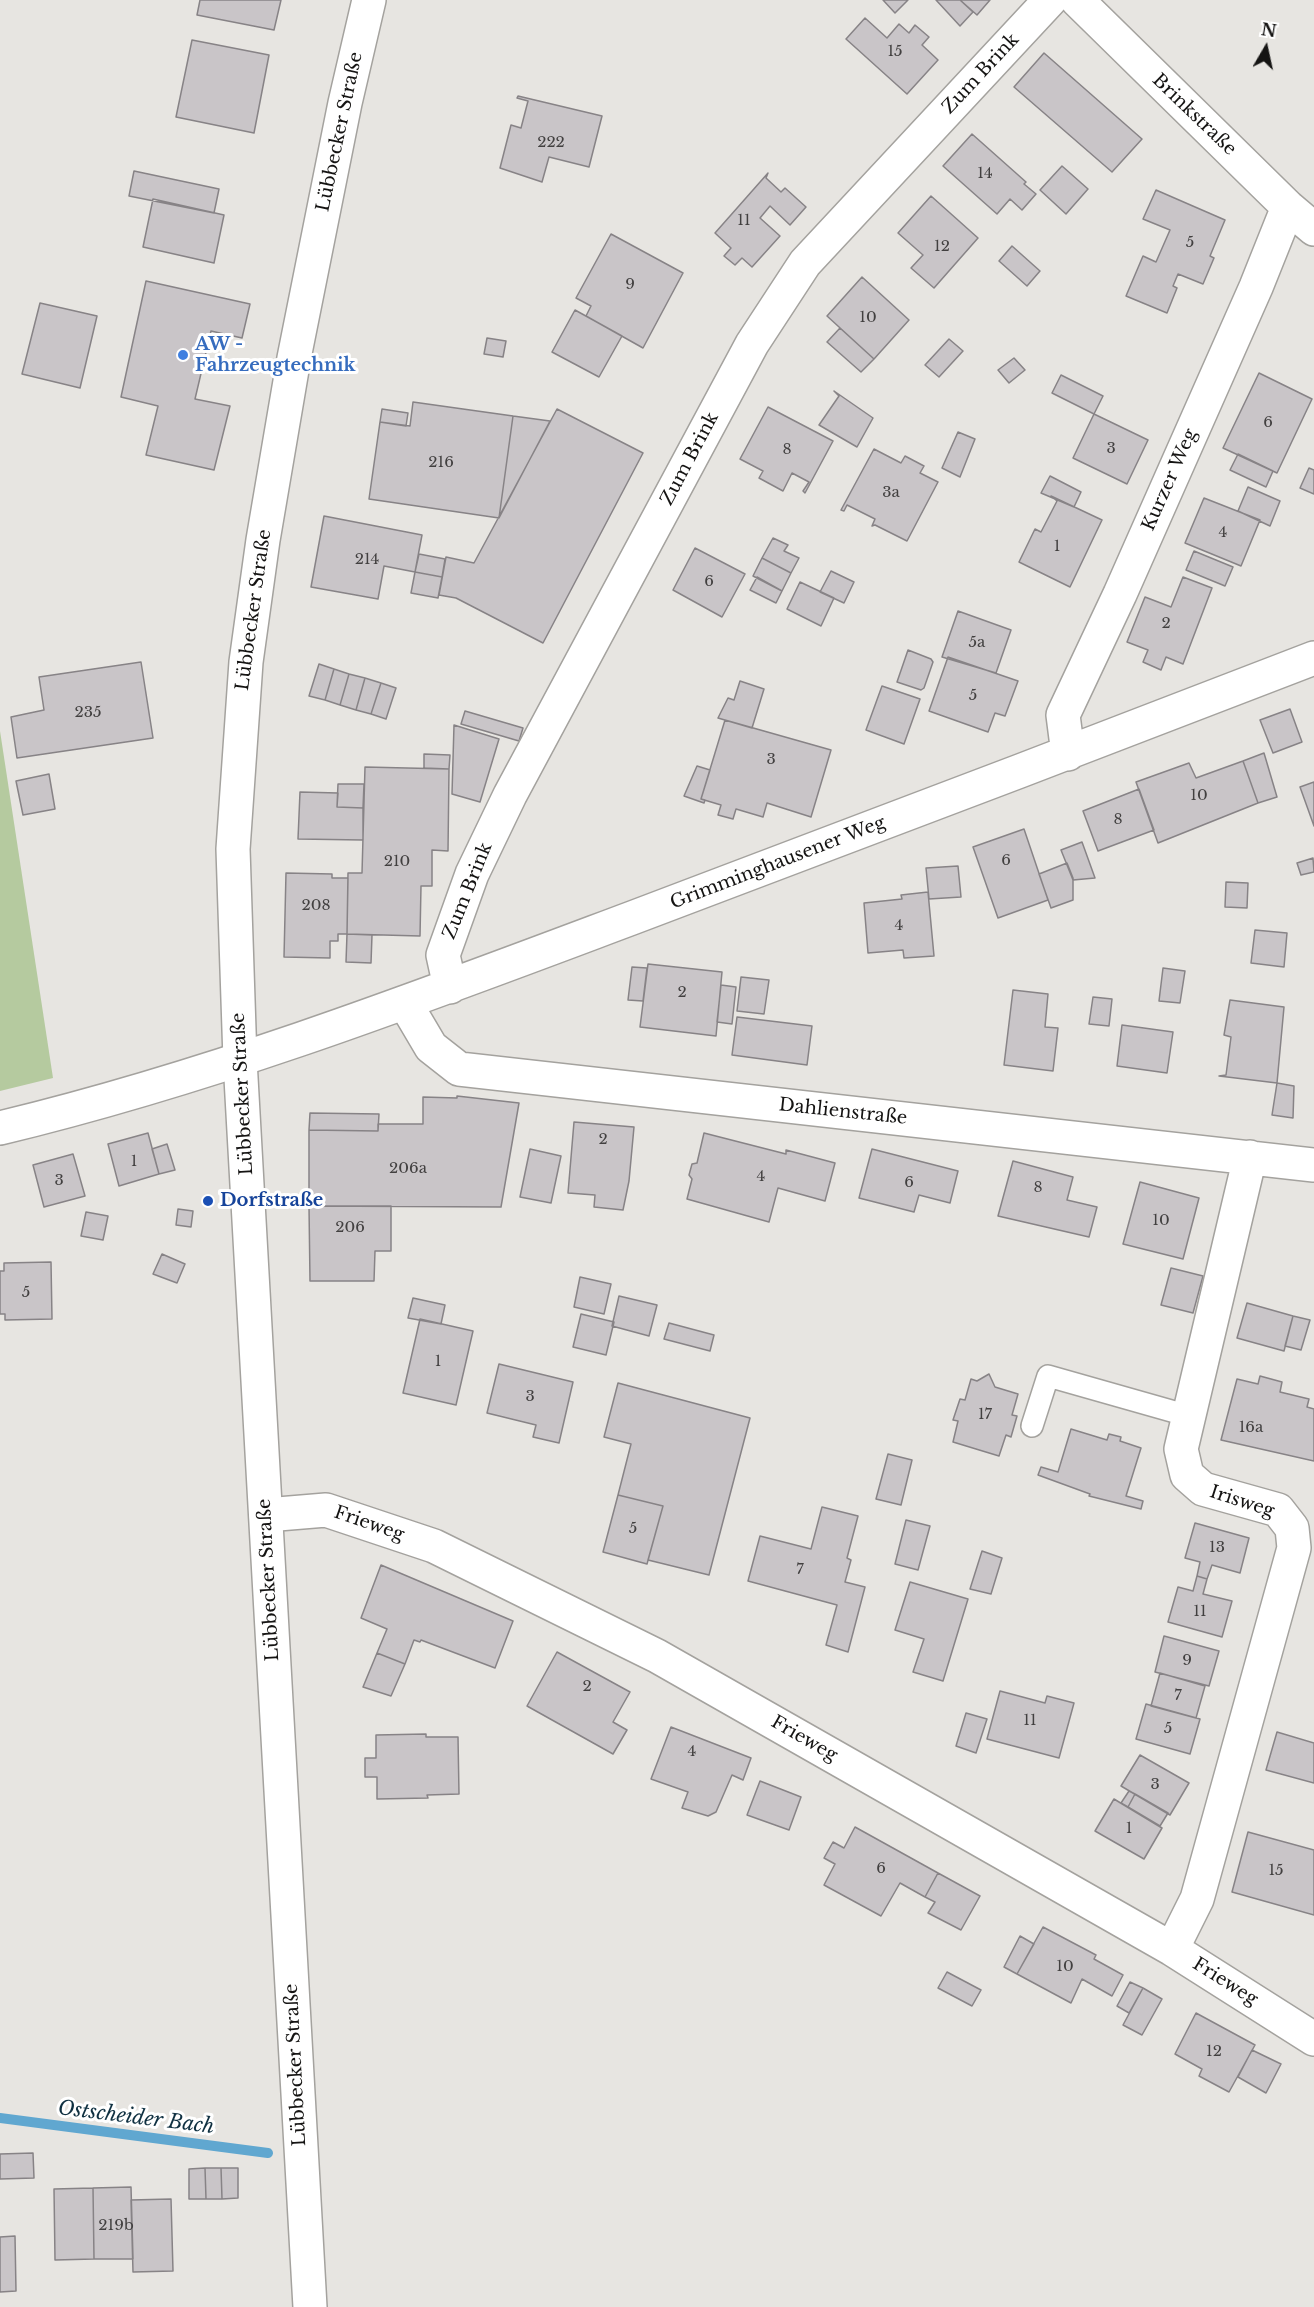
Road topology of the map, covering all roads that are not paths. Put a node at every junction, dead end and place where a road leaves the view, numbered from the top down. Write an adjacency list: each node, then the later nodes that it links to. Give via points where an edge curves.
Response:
1 (369, 0): 10 (street, Lübbecker Straße, via 294,358 246,662 233,849)
2 (1050, 0): 8 (street, Zum Brink, via 805,263 752,344 516,784 472,874 443,955)
3 (1077, 0): 4 (street, Brinkstraße)
4 (1288, 207): 5 (street, Brinkstraße); 7 (street, Kurzer Weg, via 1256,287 1063,715)
5 (1314, 229)
6 (1314, 658): 7 (street, Grimminghausener Weg)
7 (1068, 754): 8 (street, Grimminghausener Weg)
8 (450, 987): 9 (street, Grimminghausener Weg)
9 (405, 1003): 10 (street, Grimminghausener Weg); 12 (street, Dahlienstraße, via 431,1047 459,1069)
10 (240, 1060): 11 (street); 16 (street, Lübbecker Straße)
11 (0, 1128)
12 (1250, 1157): 13 (street, Dahlienstraße); 14 (street, Irisweg)
13 (1314, 1165)
14 (1189, 1416): 15 (lane, via 1048,1376); 17 (street, Irisweg, via 1181,1449 1187,1475 1203,1489 1278,1510 1292,1528 1294,1548 1197,1899)
15 (1032, 1426)
16 (266, 1515): 17 (street, Frieweg, via 326,1510 434,1546 657,1656); 19 (street, Lübbecker Straße)
17 (1172, 1949): 18 (street, Frieweg)
18 (1314, 2039)
19 (310, 2307)

